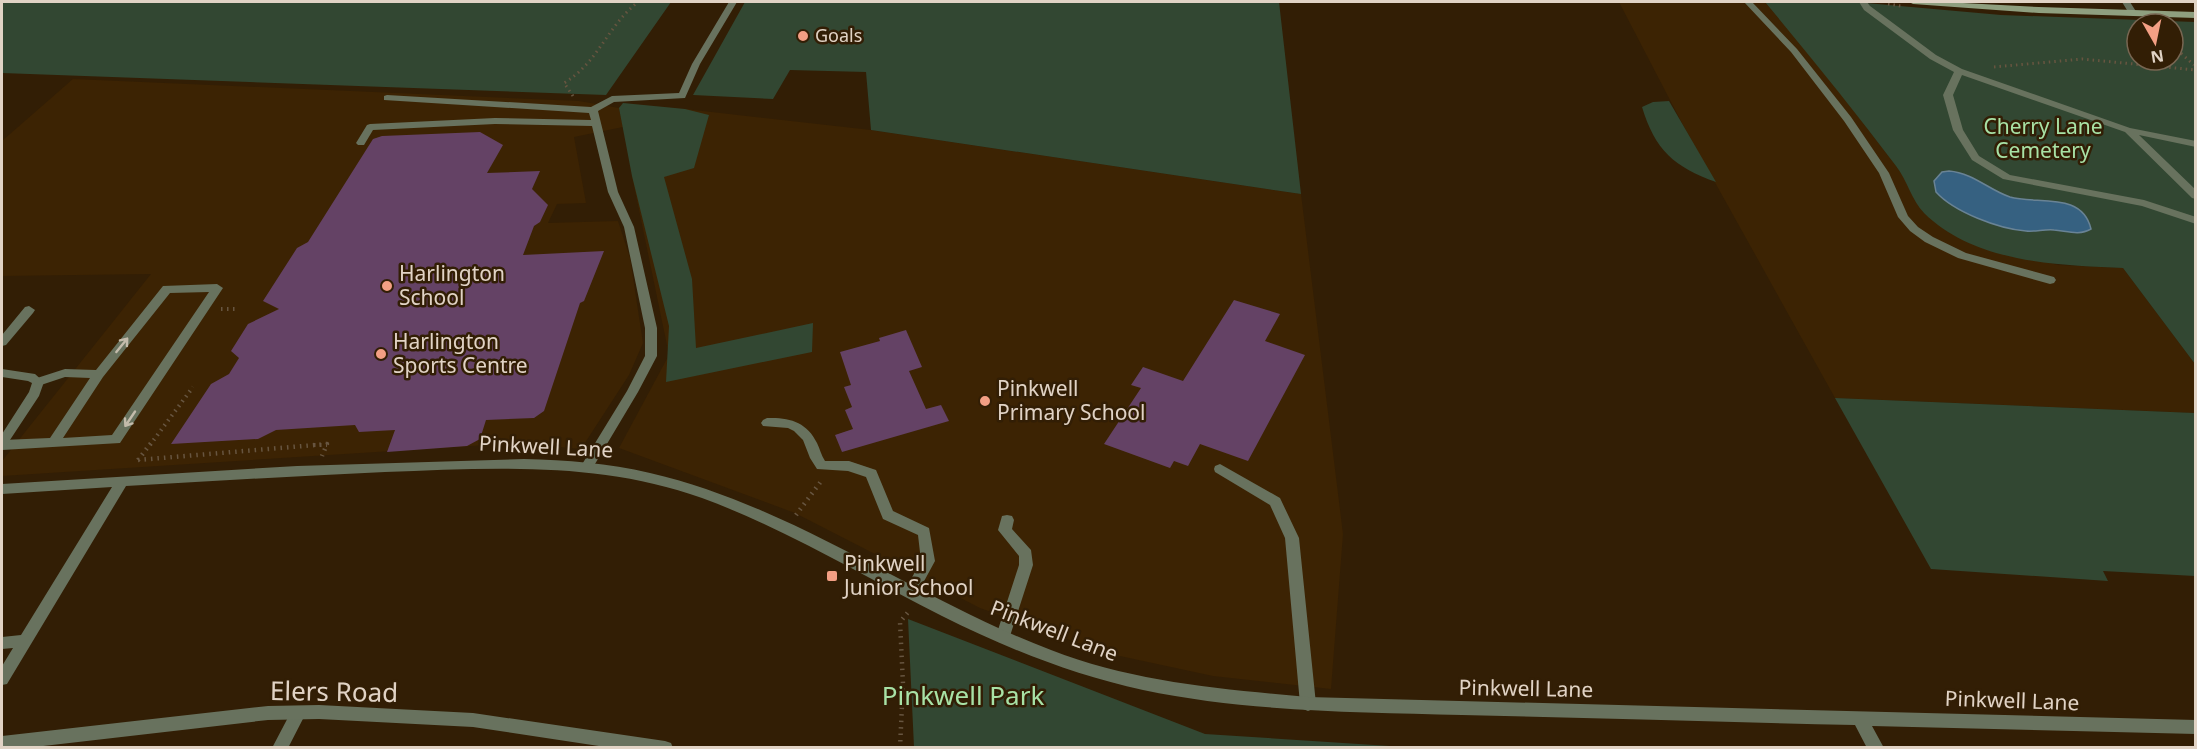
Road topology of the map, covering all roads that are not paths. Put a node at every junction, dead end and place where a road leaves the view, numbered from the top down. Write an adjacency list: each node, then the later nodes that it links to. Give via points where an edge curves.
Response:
1 (732, 2): 9 (street, via 682,96 612,99)
2 (1748, 2): 16 (street, via 1764,23 1778,32 1855,127 1890,184 1898,210 1913,228 1961,256)
3 (1863, 2): 7 (street, via 1913,43)
4 (1913, 2): 5 (street)
5 (2011, 5): 6 (street)
6 (2125, 12)
7 (1959, 71): 11 (street); 15 (street, via 1948,95 1958,130 1975,158 1990,168 2007,177 2144,203)
8 (387, 98): 9 (street)
9 (593, 110): 10 (street)
10 (596, 123): 12 (street, via 495,121 370,127); 25 (street, via 613,192 629,227 651,328 651,356)
11 (2128, 130): 13 (street); 14 (street)
12 (362, 143)
13 (2196, 144)
14 (2196, 196)
15 (2196, 221)
16 (2050, 280)
17 (29, 310): 18 (street)
18 (2, 342)
19 (2, 373): 21 (street, via 31,376)
20 (99, 374): 21 (street, via 65,373); 23 (street); 23 (street, one-way to 23, via 167,289 217,288 116,440)
21 (38, 382): 24 (street)
22 (767, 423): 30 (street, via 782,422 805,431 822,466 849,466 871,474 887,514 924,532 928,561)
23 (53, 443): 24 (street)
24 (2, 444)
25 (587, 465): 27 (street, Pinkwell Lane, via 517,462); 30 (street, Pinkwell Lane, via 689,488 744,509)
26 (1220, 469): 35 (street, via 1275,502 1292,538)
27 (122, 482): 28 (street, Pinkwell Lane); 32 (street)
28 (2, 489)
29 (1007, 520): 31 (street, via 1005,530 1026,554 1026,565)
30 (916, 595): 31 (street, Pinkwell Lane)
31 (1004, 636): 35 (street, Pinkwell Lane, via 1046,656 1115,678 1184,693)
32 (24, 641): 33 (street); 34 (street)
33 (2, 643)
34 (2, 679)
35 (1308, 704): 37 (street, Pinkwell Lane)
36 (298, 712): 39 (street, Elers Road); 40 (street); 41 (street, Elers Road, via 472,720)
37 (1859, 718): 38 (street, Pinkwell Lane); 42 (street)
38 (2196, 727)
39 (2, 743)
40 (280, 747)
41 (665, 747)
42 (1876, 747)

